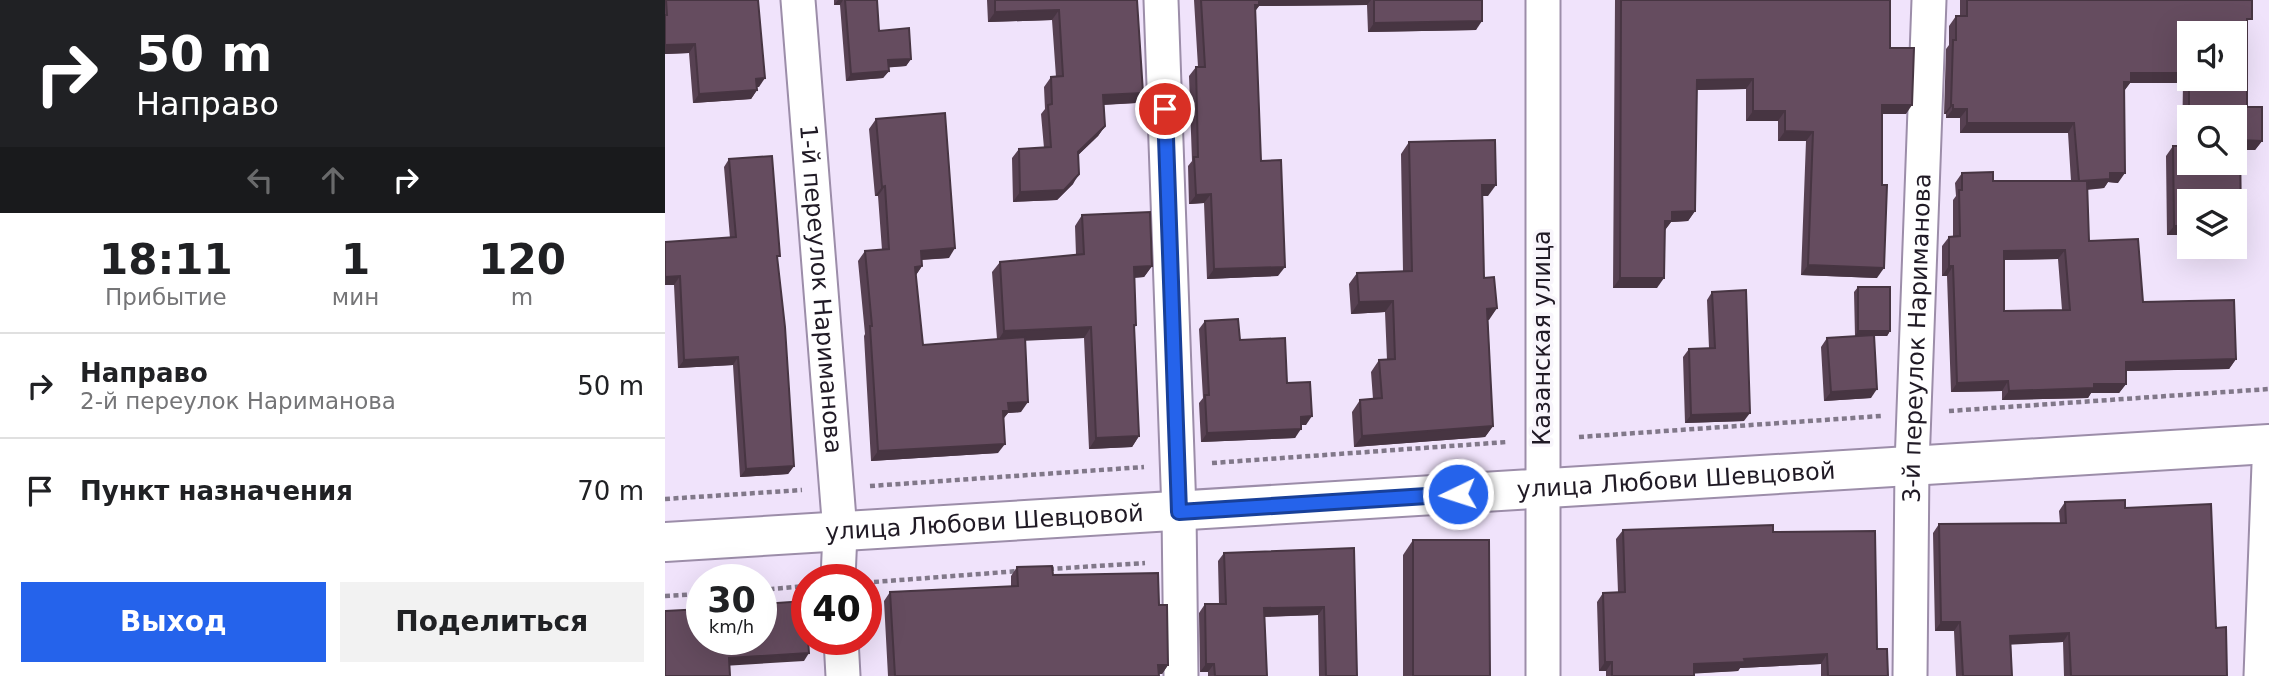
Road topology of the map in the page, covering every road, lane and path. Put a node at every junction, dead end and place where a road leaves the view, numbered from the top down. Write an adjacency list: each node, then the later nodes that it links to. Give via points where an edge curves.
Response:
1 (798, 0): 12 (street, 1-й переулок Нариманова)
2 (1161, 0): 10 (street)
3 (1542, 0): 7 (street, Казанская улица)
4 (1929, 0): 6 (street, 3-й переулок Нариманова)
5 (2269, 389): 6 (path)
6 (1914, 414): 7 (path); 11 (street, 3-й переулок Нариманова)
7 (1542, 440): 10 (path); 13 (street, Казанская улица)
8 (2269, 444): 11 (street, улица Любови Шевцовой)
9 (2269, 464): 30 (street)
10 (1177, 465): 12 (path); 15 (street)
11 (1912, 466): 13 (street, улица Любови Шевцовой); 29 (street, 3-й переулок Нариманова)
12 (837, 488): 14 (path); 16 (street, 1-й переулок Нариманова)
13 (1542, 488): 15 (street, улица Любови Шевцовой); 28 (street, Казанская улица)
14 (665, 499)
15 (1179, 512): 16 (street, улица Любови Шевцовой); 18 (street)
16 (840, 532): 17 (street, улица Любови Шевцовой); 19 (street, 1-й переулок Нариманова)
17 (665, 542)
18 (1179, 560): 20 (path); 27 (street)
19 (839, 564)
20 (1043, 570)
21 (1030, 571): 22 (path)
22 (882, 581)
23 (686, 595): 24 (path)
24 (665, 596)
25 (842, 655): 26 (street)
26 (843, 676)
27 (1181, 676)
28 (1543, 676)
29 (1910, 676)
30 (2261, 676)

